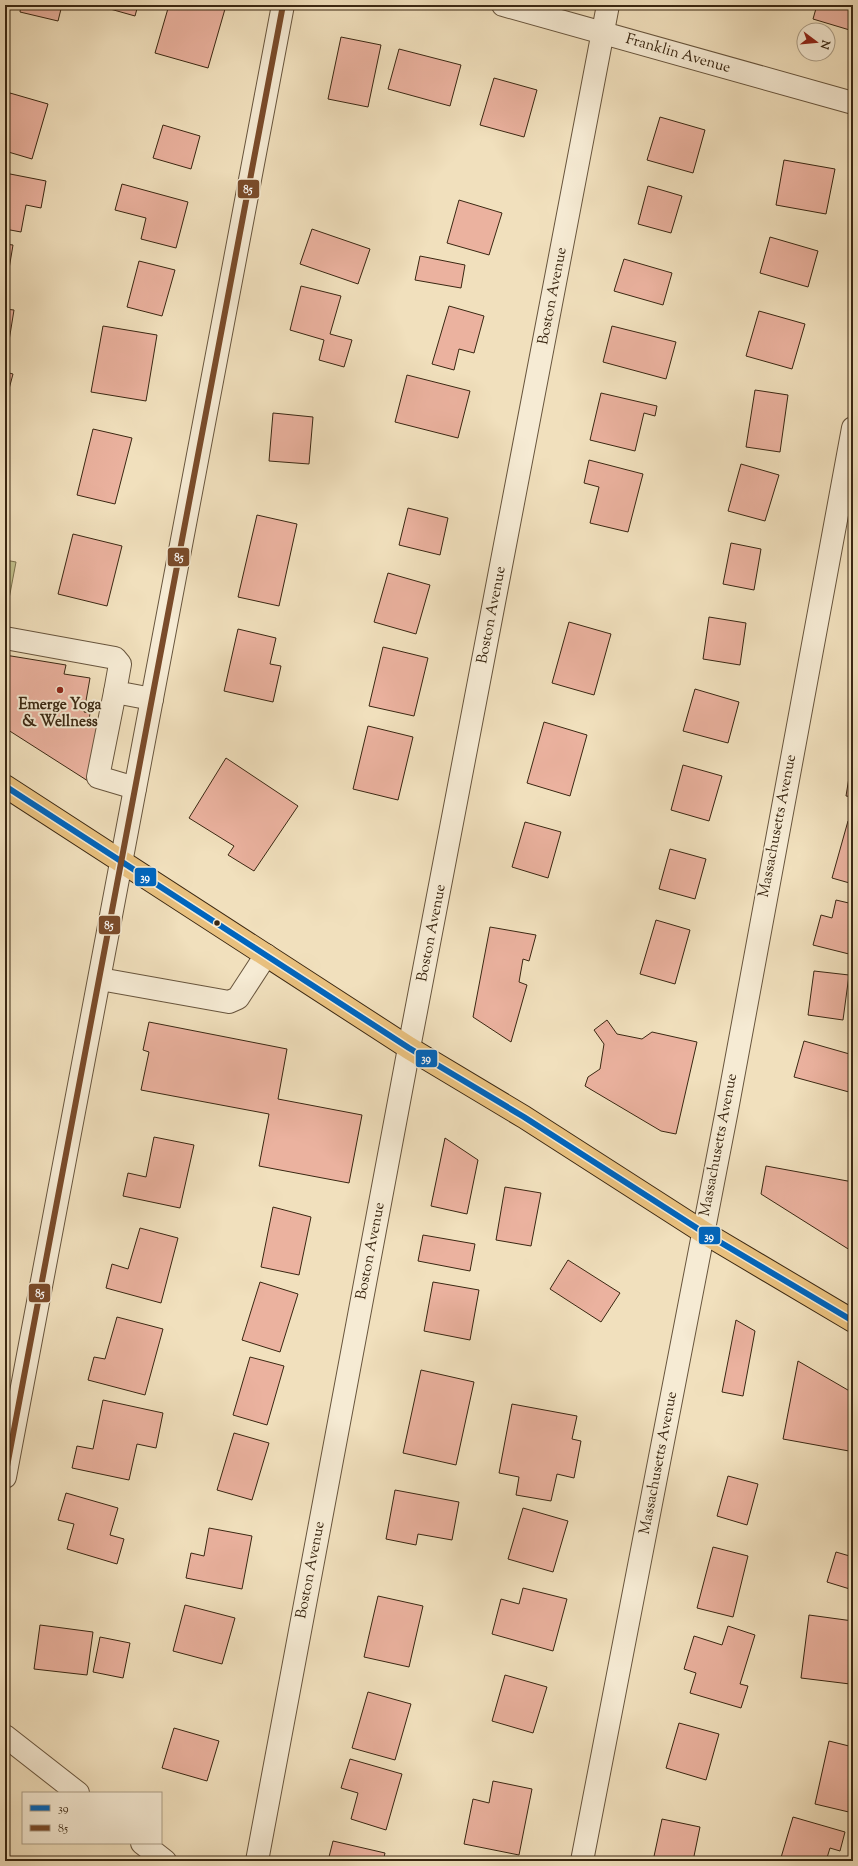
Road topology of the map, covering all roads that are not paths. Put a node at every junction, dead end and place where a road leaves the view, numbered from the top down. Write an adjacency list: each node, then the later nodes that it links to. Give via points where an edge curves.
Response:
1 (283, 5): 9 (street)
2 (503, 5): 4 (street, Franklin Avenue)
3 (608, 5): 4 (street, Boston Avenue)
4 (602, 33): 5 (street, Franklin Avenue); 15 (street, Boston Avenue)
5 (853, 103)
6 (853, 428): 16 (street, Massachusetts Avenue)
7 (5, 638): 8 (street, via 115,658 120,664)
8 (115, 692): 9 (street); 11 (street, via 98,777)
9 (152, 699): 11 (street)
10 (5, 786): 12 (main road)
11 (135, 788): 12 (street)
12 (120, 862): 13 (main road); 14 (street)
13 (266, 955): 14 (street, via 238,998 229,1002); 15 (main road)
14 (100, 979): 18 (street)
15 (409, 1048): 16 (main road, via 524,1117); 23 (street, Boston Avenue)
16 (703, 1232): 17 (main road); 24 (street, Massachusetts Avenue)
17 (853, 1321)
18 (5, 1477)
19 (5, 1736): 20 (street)
20 (77, 1792)
21 (143, 1844): 22 (street)
22 (165, 1861)
23 (257, 1861)
24 (582, 1861)

